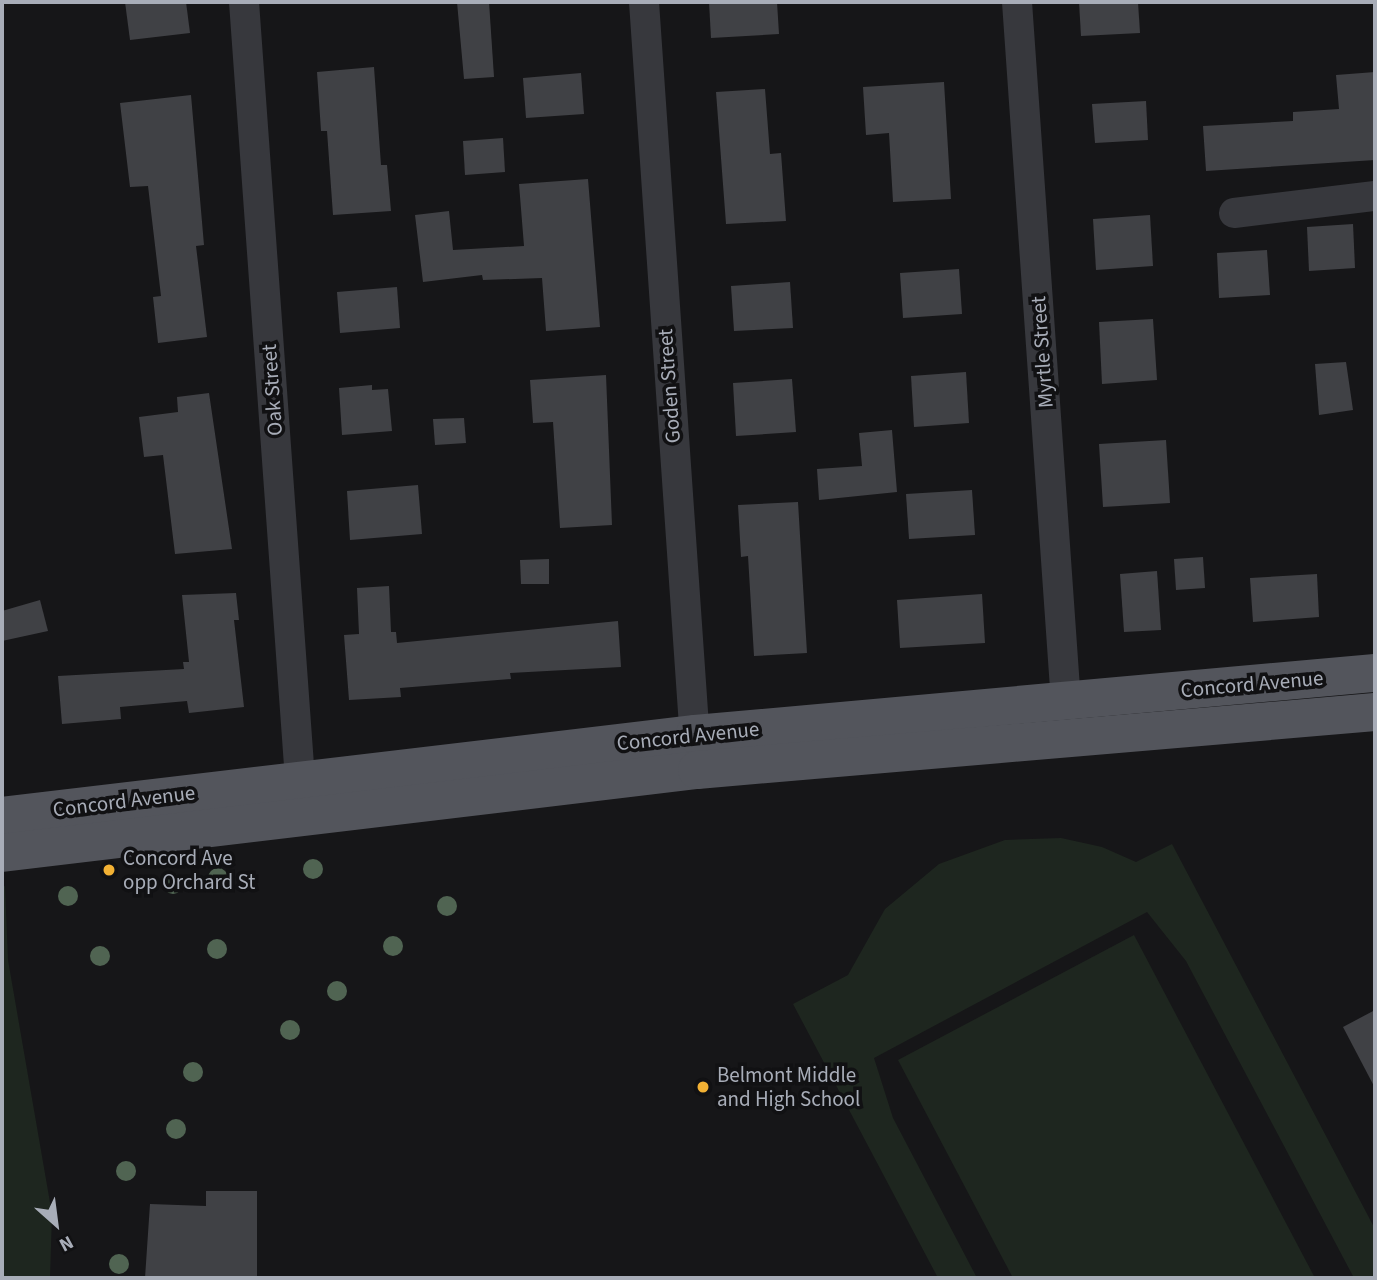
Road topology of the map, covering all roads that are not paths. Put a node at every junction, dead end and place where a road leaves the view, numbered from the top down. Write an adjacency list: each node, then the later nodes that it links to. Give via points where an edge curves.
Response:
1 (244, 2): 10 (street, Oak Street)
2 (645, 2): 9 (street, Goden Street)
3 (1017, 2): 7 (street, Myrtle Street)
4 (1375, 196): 5 (street)
5 (1234, 213)
6 (1375, 673): 7 (main road, Concord Avenue)
7 (1066, 702): 9 (main road, Concord Avenue)
8 (1375, 712): 9 (main road, Concord Avenue)
9 (696, 752): 10 (main road, Concord Avenue); 12 (main road, Concord Avenue)
10 (300, 779): 11 (main road, Concord Avenue)
11 (2, 816)
12 (2, 853)

